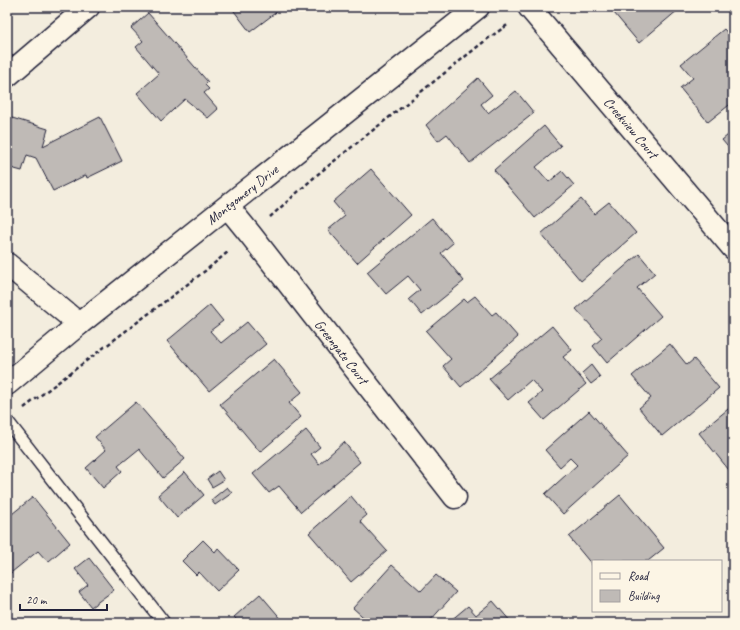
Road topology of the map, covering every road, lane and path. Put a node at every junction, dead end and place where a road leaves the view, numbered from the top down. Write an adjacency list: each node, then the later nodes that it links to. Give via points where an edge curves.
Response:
1 (88, 7): 4 (street)
2 (478, 7): 5 (street, Montgomery Drive)
3 (530, 8): 6 (path, via 479,45 318,174); 7 (street, Creekview Court)
4 (7, 76)
5 (228, 207): 6 (street, Greengate Court); 9 (street, Montgomery Drive)
6 (250, 234): 11 (path); 12 (street, Greengate Court)
7 (733, 248)
8 (7, 264): 9 (street)
9 (79, 324): 10 (street, Montgomery Drive)
10 (7, 384)
11 (7, 421): 13 (lane)
12 (456, 497)
13 (164, 623)

